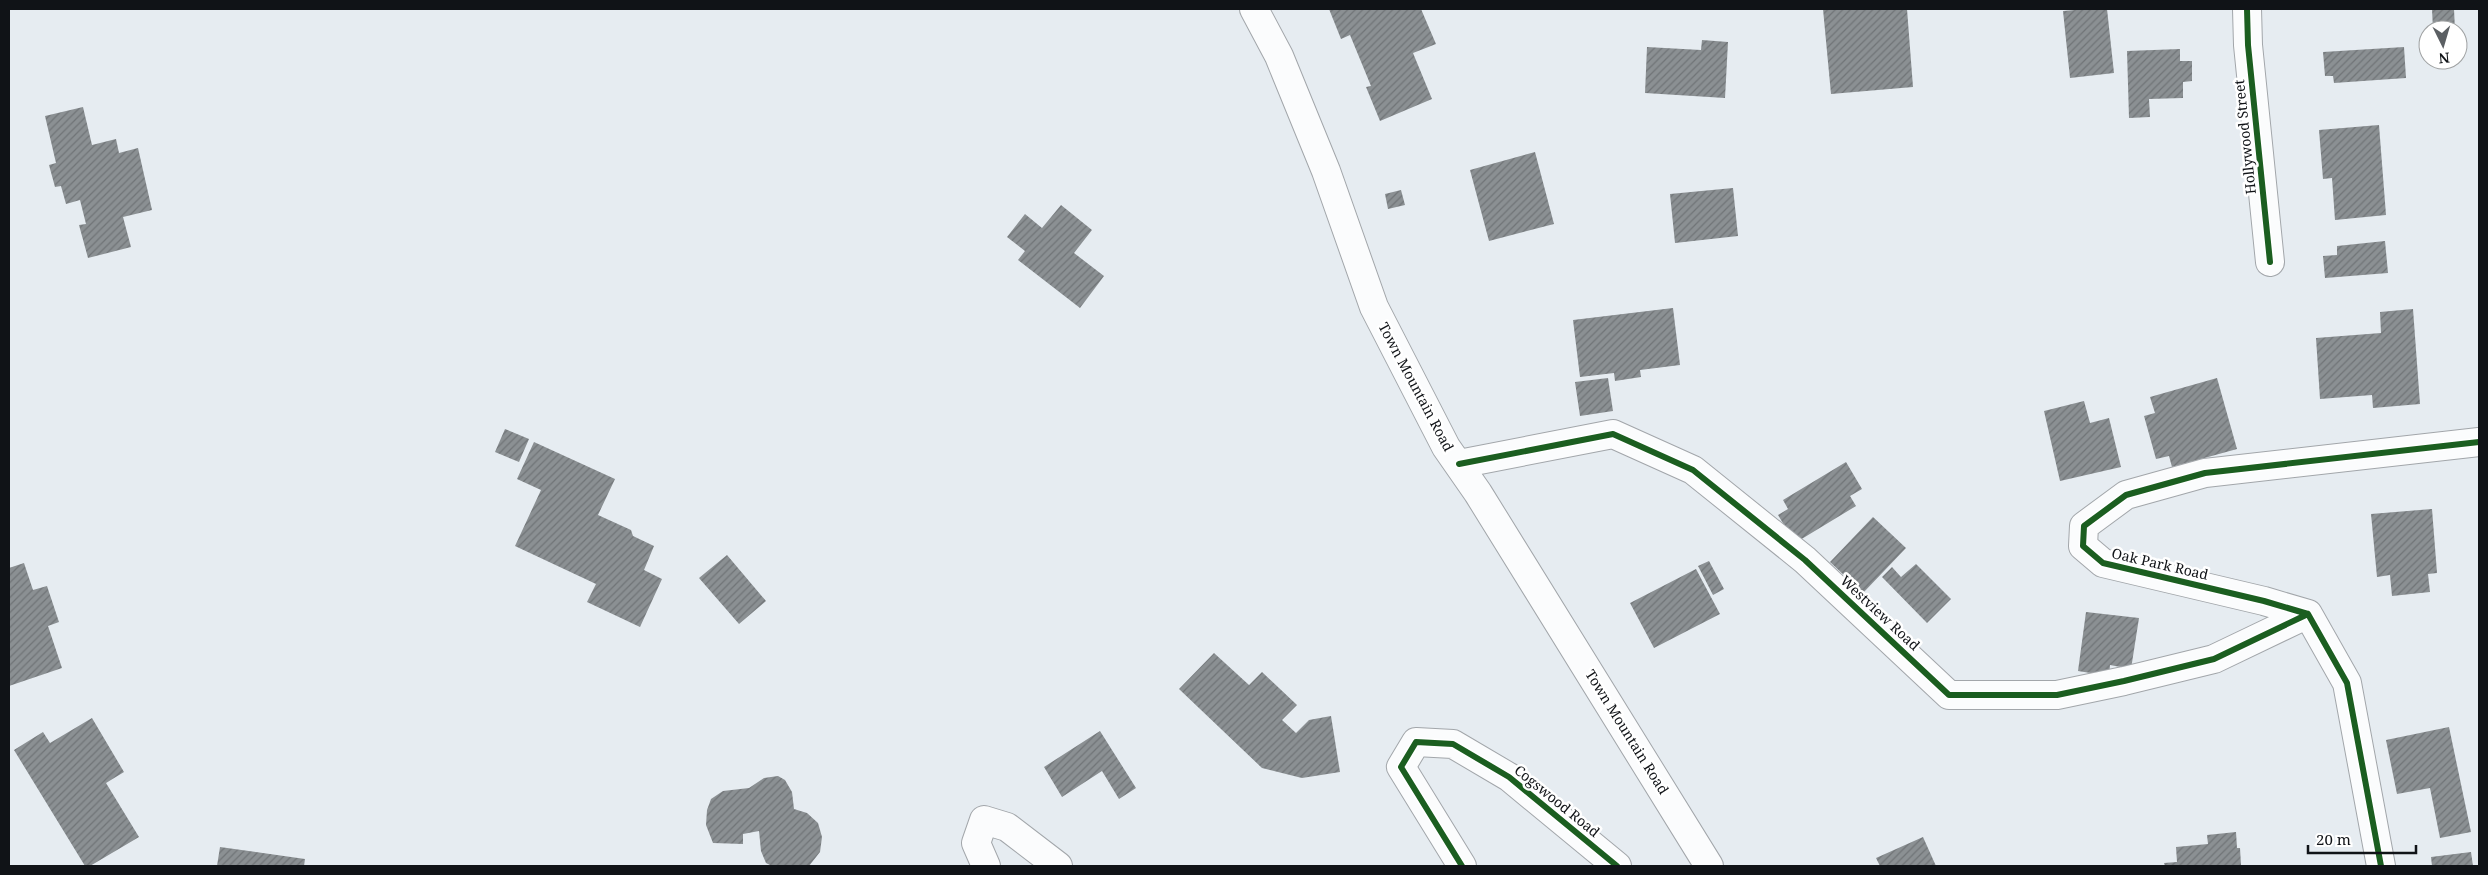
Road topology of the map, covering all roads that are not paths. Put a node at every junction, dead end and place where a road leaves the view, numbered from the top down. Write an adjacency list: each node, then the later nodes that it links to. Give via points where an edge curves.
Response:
1 (1254, 9): 5 (street, Town Mountain Road, via 1279,56 1326,171 1374,307 1446,447)
2 (2247, 9): 3 (street, Hollywood Street)
3 (2270, 262)
4 (2479, 442): 6 (street, Oak Park Road, via 2205,473 2126,495 2084,526 2083,546 2103,563)
5 (1459, 464): 6 (street, Westview Road, via 1613,434 1693,470 1805,560 1949,695 2057,694 2124,682 2214,659); 7 (street, Town Mountain Road)
6 (2308, 614): 12 (street, via 2347,684)
7 (1709, 864)
8 (986, 866): 9 (street, via 976,843 984,820 1007,827)
9 (1058, 866)
10 (1462, 866): 11 (street, Cogswood Road, via 1402,767 1416,742 1453,744 1509,777)
11 (1617, 866)
12 (2381, 866)

